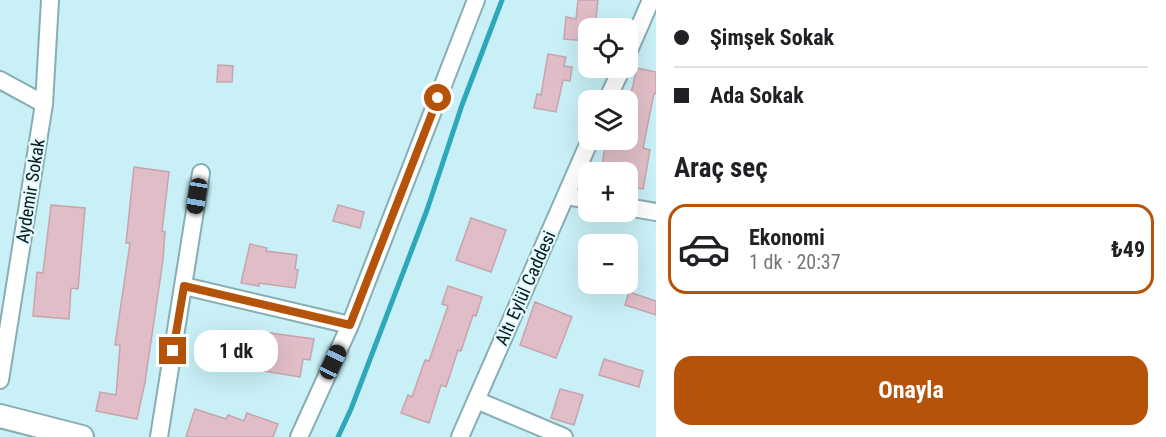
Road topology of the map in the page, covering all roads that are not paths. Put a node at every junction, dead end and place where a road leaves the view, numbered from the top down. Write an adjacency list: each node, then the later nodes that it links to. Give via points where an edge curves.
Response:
1 (50, 0): 6 (street, Aydemir Sokak)
2 (476, 0): 14 (street)
3 (651, 0): 4 (street)
4 (638, 30)
5 (0, 80): 6 (street)
6 (44, 104): 15 (street, Aydemir Sokak)
7 (586, 150): 9 (street, Altı Eylül Caddesi)
8 (201, 173): 13 (street)
9 (566, 196): 10 (street); 16 (street, Altı Eylül Caddesi)
10 (578, 198)
11 (638, 209): 12 (street)
12 (656, 212)
13 (184, 286): 14 (street); 20 (street)
14 (350, 325): 21 (street)
15 (0, 380)
16 (476, 400): 22 (street, Altı Eylül Caddesi); 23 (street)
17 (0, 416): 18 (street)
18 (27, 430): 19 (street)
19 (82, 437)
20 (159, 437)
21 (299, 437)
22 (460, 437)
23 (564, 437)

